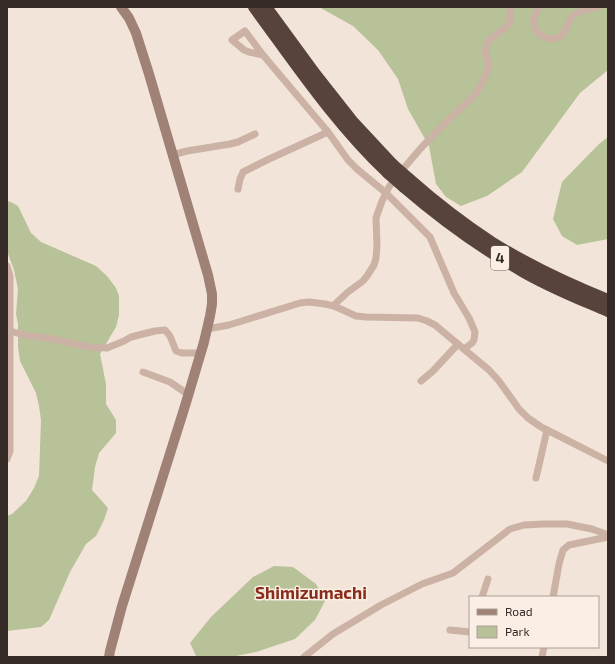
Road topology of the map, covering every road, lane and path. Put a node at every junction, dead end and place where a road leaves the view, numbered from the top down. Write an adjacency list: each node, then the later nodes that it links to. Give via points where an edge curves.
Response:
1 (121, 7): 10 (street, via 136,34)
2 (254, 7): 11 (highway, 4, via 335,116 361,146)
3 (266, 7): 11 (highway, 4)
4 (510, 7): 14 (street, via 510,22 488,41 486,46 489,65 475,95 421,148)
5 (539, 7): 6 (street, via 533,19 535,28 547,38 556,39 562,36 572,16)
6 (598, 7)
7 (263, 55): 8 (street)
8 (328, 132): 13 (street, via 243,172); 14 (street, via 348,160)
9 (255, 134): 10 (street, via 238,142 187,150)
10 (172, 155): 19 (street, via 212,294)
11 (390, 169): 12 (highway, 4, bridge)
12 (407, 183): 16 (highway, 4, via 506,251 548,274); 18 (highway, 4, via 434,212 464,235 519,270)
13 (238, 189)
14 (386, 193): 17 (street, via 376,218 377,246 374,265 363,281); 22 (street, via 430,237 454,293 475,332 474,340)
15 (7, 266): 20 (street, via 10,276)
16 (608, 300)
17 (334, 306): 19 (street, via 304,302 229,325); 21 (street, via 356,316 424,319)
18 (608, 310)
19 (207, 329): 23 (street)
20 (10, 331): 23 (street, via 89,347 107,348 131,338 164,330 170,336 176,351); 24 (street)
21 (458, 344): 22 (street); 26 (street)
22 (464, 349): 29 (street, via 489,370 528,418)
23 (201, 353): 27 (street)
24 (8, 358): 28 (street)
25 (143, 372): 27 (street, via 170,382)
26 (421, 381)
27 (188, 395): 40 (street, via 122,606)
28 (8, 396): 30 (street)
29 (546, 430): 32 (street); 33 (street)
30 (8, 444): 31 (street, via 10,451)
31 (7, 460)
32 (608, 460)
33 (536, 478)
34 (608, 536): 37 (street, via 569,545 563,550); 41 (street, via 592,529 567,524 524,525 510,529 453,573 422,584 381,605 333,634)
35 (488, 580): 36 (street)
36 (482, 596)
37 (553, 596)
38 (450, 630): 39 (street)
39 (469, 632)
40 (109, 657)
41 (304, 657)

